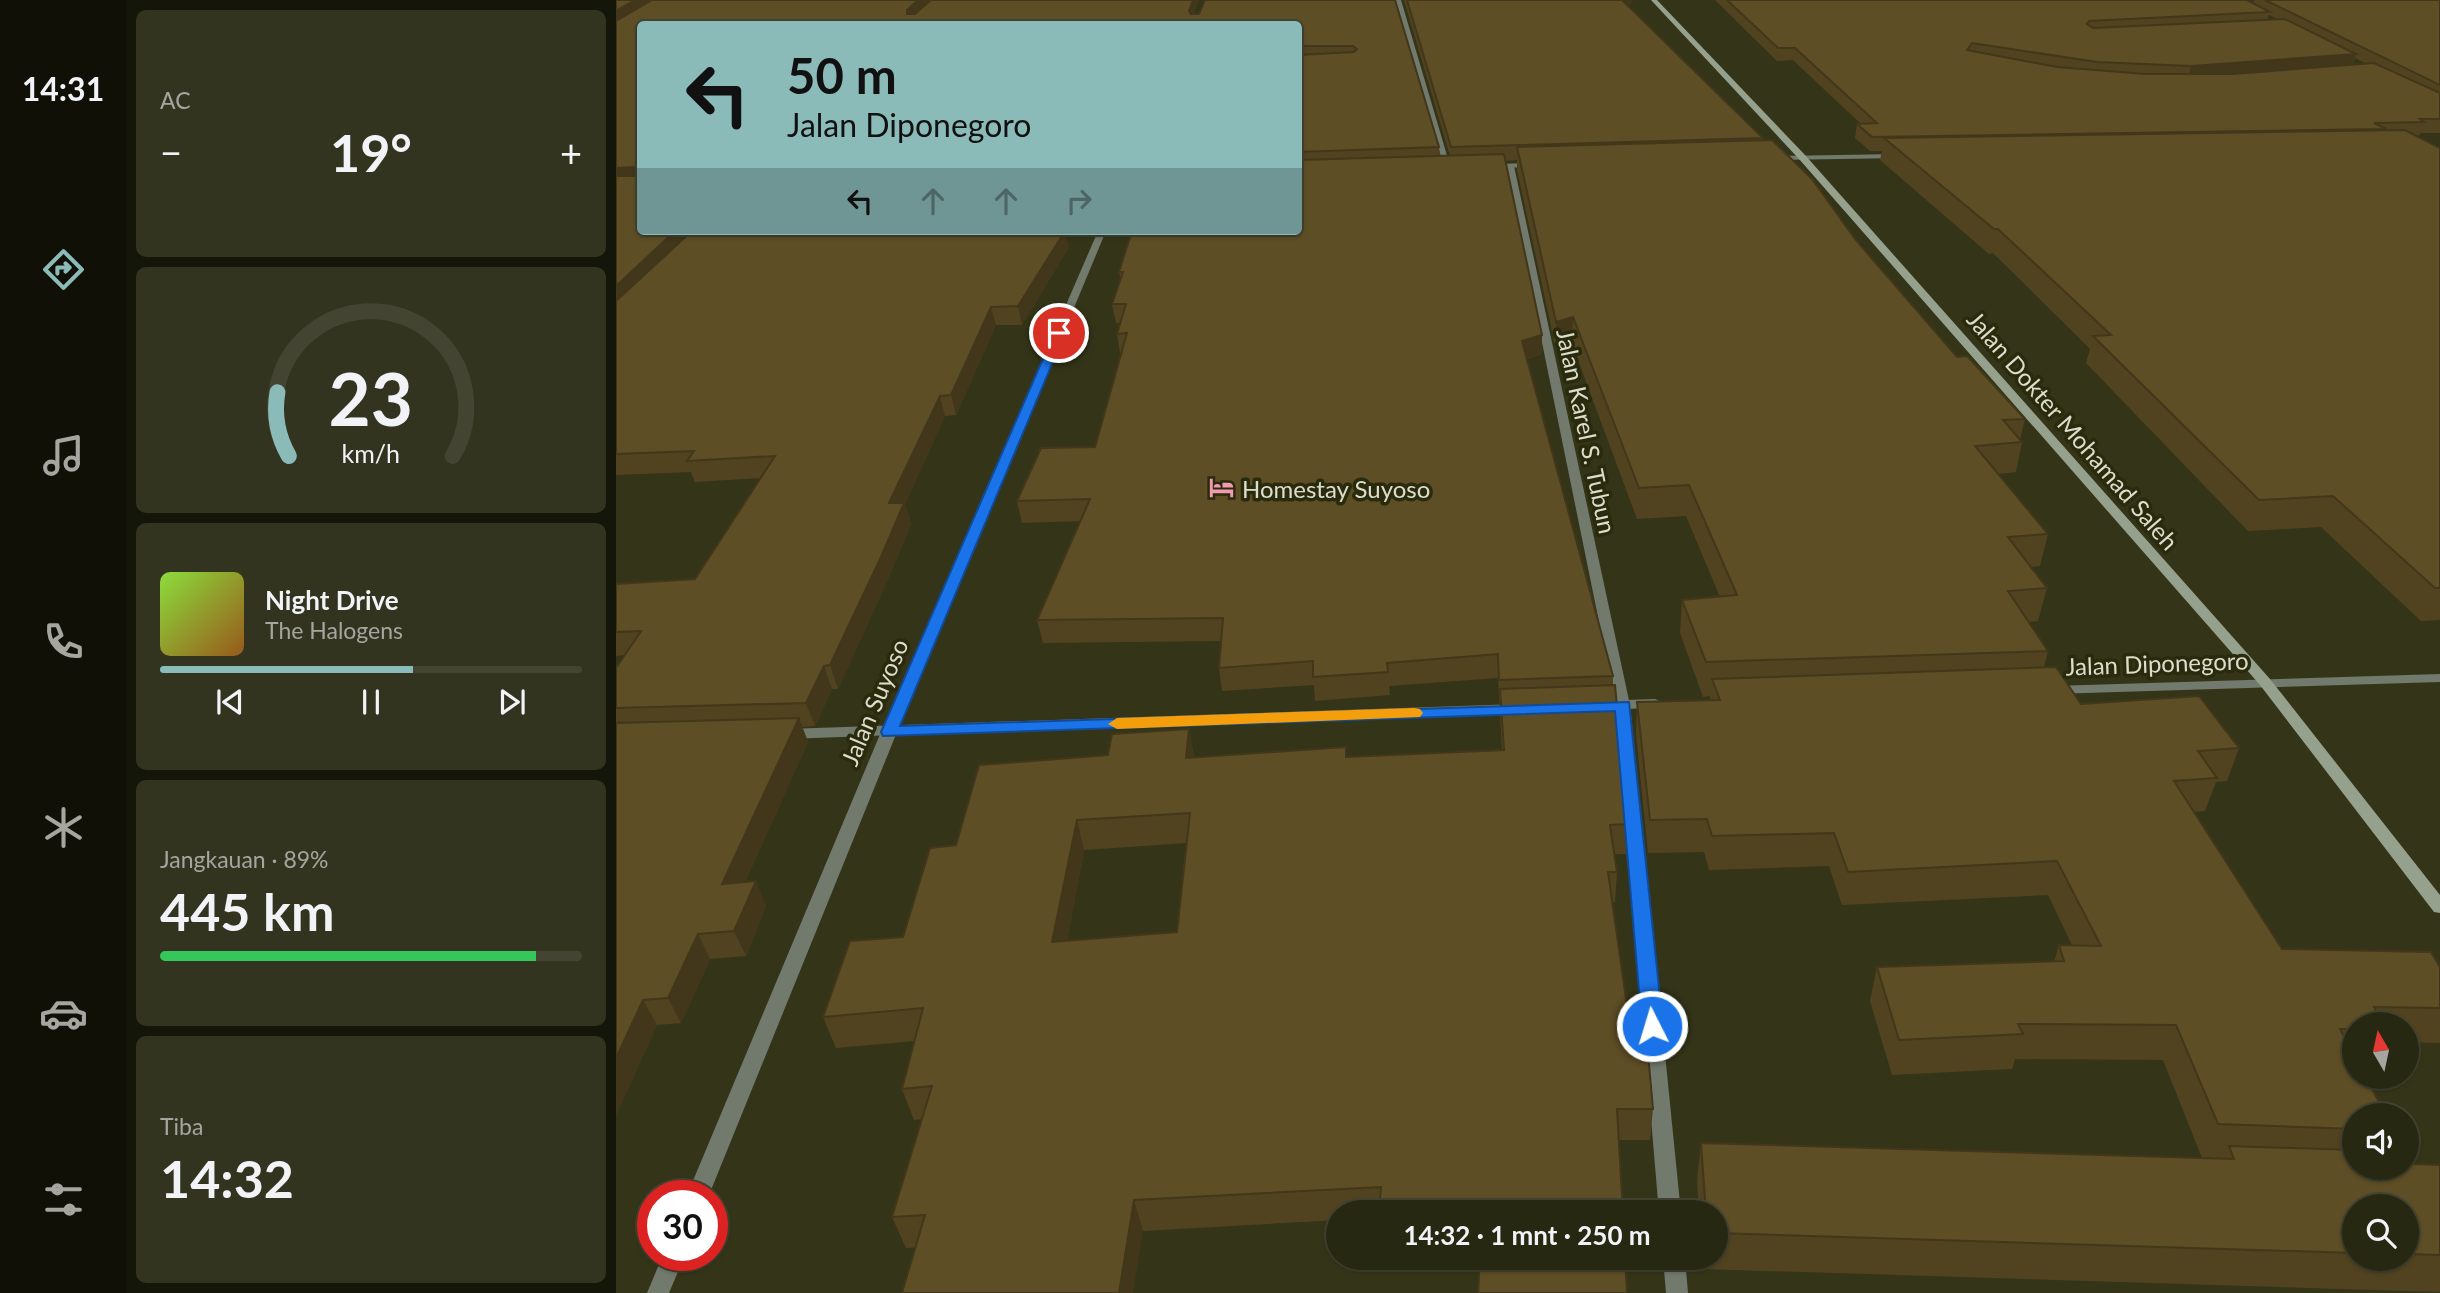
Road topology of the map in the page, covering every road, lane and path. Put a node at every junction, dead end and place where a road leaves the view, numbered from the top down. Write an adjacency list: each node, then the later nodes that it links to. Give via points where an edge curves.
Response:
1 (1398, 0): 10 (street)
2 (1654, 0): 4 (main road, Jalan Dokter Mohamad Saleh)
3 (1913, 155): 4 (street)
4 (1801, 157): 5 (street); 14 (main road, Jalan Dokter Mohamad Saleh)
5 (1760, 159)
6 (1538, 165): 8 (street)
7 (1485, 166): 8 (street)
8 (1510, 166): 17 (street, Jalan Karel S. Tubun)
9 (1434, 167): 10 (street)
10 (1448, 167): 11 (street)
11 (1460, 167)
12 (1100, 235): 20 (street, Jalan Suyoso)
13 (2440, 678): 14 (street, Jalan Diponegoro)
14 (2265, 682): 15 (street, Jalan Diponegoro); 22 (main road, Jalan Dokter Mohamad Saleh)
15 (2042, 690)
16 (1665, 704): 17 (street)
17 (1623, 705): 18 (street); 24 (street, Jalan Karel S. Tubun)
18 (1581, 707)
19 (1540, 708): 20 (street)
20 (889, 732): 21 (street); 23 (street, Jalan Suyoso)
21 (766, 735)
22 (2440, 907)
23 (704, 1180)
24 (1669, 1200)
25 (1675, 1270): 28 (street)
26 (667, 1271): 27 (street)
27 (658, 1293)
28 (1677, 1293)

